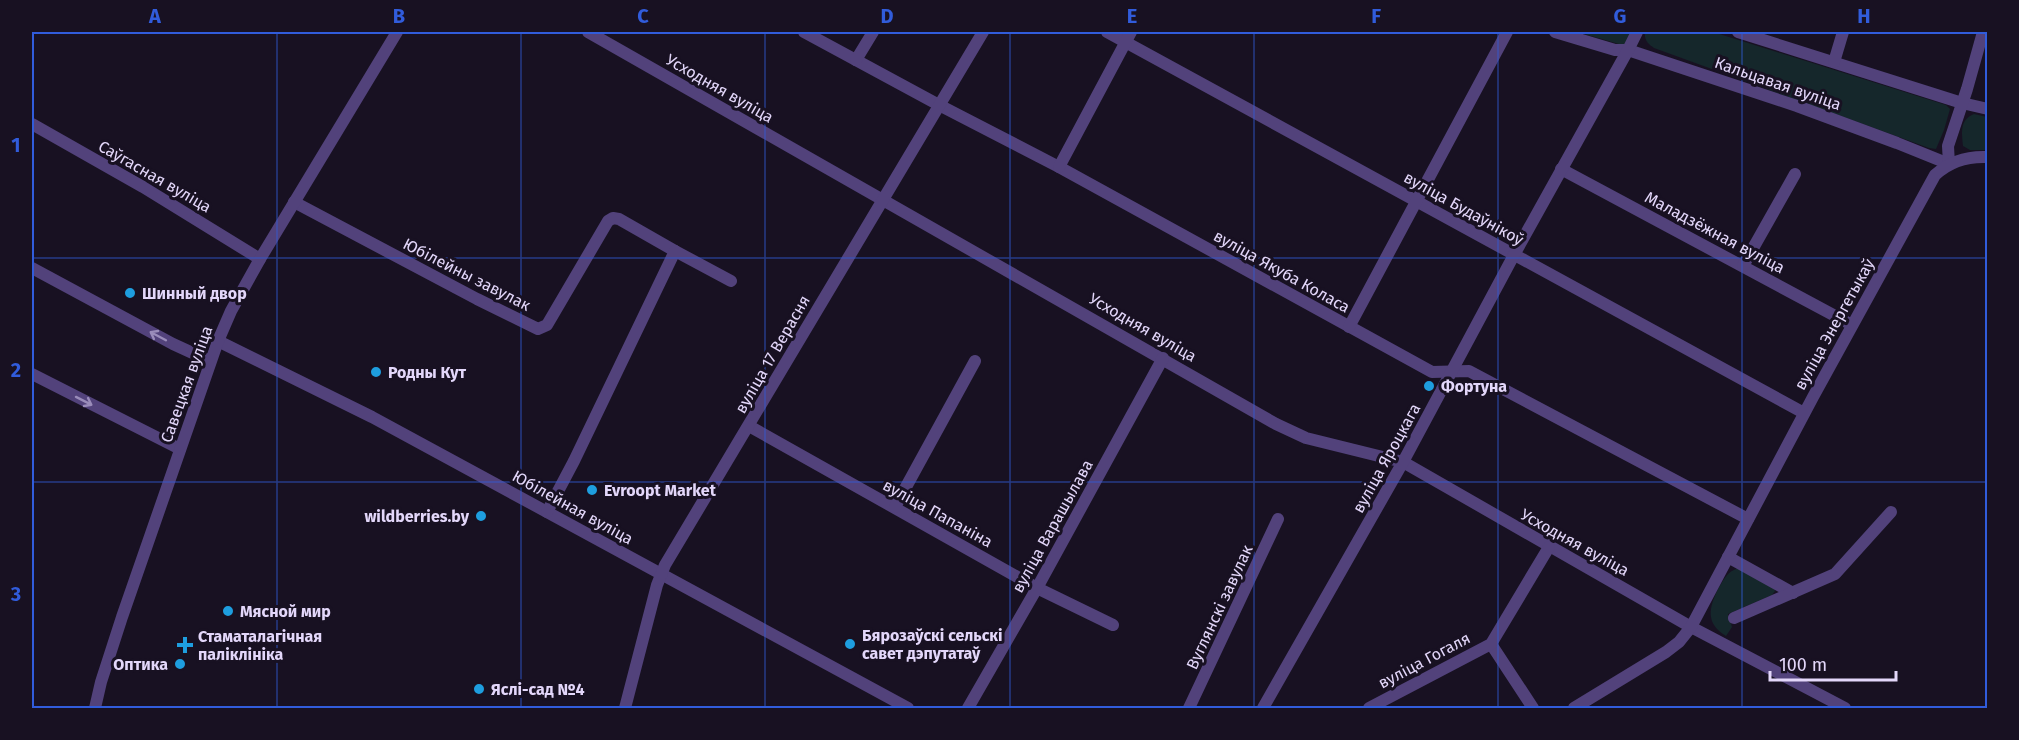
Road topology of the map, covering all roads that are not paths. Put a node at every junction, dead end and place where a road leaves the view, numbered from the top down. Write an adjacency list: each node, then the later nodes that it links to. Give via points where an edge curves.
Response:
1 (397, 32): 28 (street, Савецкая вуліца)
2 (588, 32): 26 (street, Усходняя вуліца)
3 (804, 32): 15 (street, вуліца Якуба Коласа)
4 (873, 32): 15 (street)
5 (983, 32): 18 (street, вуліца 17 Верасня)
6 (1107, 32): 13 (street, вуліца Будаўнікоў)
7 (1507, 32): 27 (street)
8 (1555, 32): 14 (street, Кальцавая вуліца, via 1615,50)
9 (1637, 32): 14 (street, вуліца Яроцкага)
10 (1738, 32): 16 (street)
11 (1843, 32): 16 (street)
12 (1983, 32): 17 (street)
13 (1128, 36): 23 (street); 27 (street, вуліца Будаўнікоў)
14 (1628, 50): 22 (street, Кальцавая вуліца, via 1797,106); 24 (street, вуліца Яроцкага)
15 (856, 60): 18 (street, вуліца Якуба Коласа)
16 (1834, 62): 17 (street)
17 (1962, 103): 19 (street); 22 (street, via 1948,146)
18 (939, 105): 23 (street, вуліца Якуба Коласа); 26 (street, вуліца 17 Верасня)
19 (1988, 109)
20 (32, 124): 31 (street, Саўгасная вуліца)
21 (1988, 157): 22 (street, via 1959,159)
22 (1949, 164): 35 (street, вуліца Энергетыкаў, via 1927,187)
23 (1059, 167): 36 (street, вуліца Якуба Коласа)
24 (1561, 169): 30 (street, вуліца Яроцкага); 32 (street, Маладзёжная вуліца)
25 (1795, 174): 32 (street)
26 (881, 199): 38 (street, Усходняя вуліца); 44 (street, вуліца 17 Верасня)
27 (1418, 201): 30 (street, вуліца Будаўнікоў); 36 (street)
28 (294, 202): 29 (street, Юбілейны завулак, via 538,329 546,325 608,221 619,219); 31 (street, Савецкая вуліца)
29 (675, 251): 34 (street, Юбілейны завулак); 48 (street)
30 (1514, 255): 41 (street, вуліца Яроцкага); 43 (street, вуліца Будаўнікоў)
31 (260, 259): 37 (street, Савецкая вуліца)
32 (1743, 266): 35 (street, Маладзёжная вуліца)
33 (32, 268): 39 (street, one-way to 33)
34 (731, 281)
35 (1852, 326): 43 (street, вуліца Энергетыкаў)
36 (1349, 327): 41 (street, вуліца Якуба Коласа, via 1432,372)
37 (218, 341): 39 (street, Савецкая вуліца); 48 (street, Юбілейная вуліца, via 372,417)
38 (1163, 358): 46 (street, Усходняя вуліца, via 1306,438); 55 (street, вуліца Варашылава)
39 (210, 362): 45 (street, Савецкая вуліца)
40 (975, 362): 47 (street)
41 (1452, 372): 46 (street, вуліца Яроцкага); 51 (street, вуліца Якуба Коласа, via 1469,371)
42 (32, 374): 45 (street, one-way to 45)
43 (1804, 413): 51 (street, вуліца Энергетыкаў)
44 (749, 426): 47 (street, вуліца Папаніна); 54 (street, вуліца 17 Верасня)
45 (180, 449): 61 (street, Савецкая вуліца, via 100,682)
46 (1403, 462): 52 (street, Усходняя вуліца); 66 (street, вуліца Яроцкага)
47 (895, 507): 55 (street, вуліца Папаніна)
48 (547, 512): 54 (street, Юбілейная вуліца)
49 (1891, 512): 56 (street, via 1835,574)
50 (1278, 519): 65 (street, Вуглянскі завулак)
51 (1748, 519): 53 (street, вуліца Энергетыкаў)
52 (1549, 547): 59 (street, Усходняя вуліца); 60 (street, вуліца Гогаля)
53 (1728, 557): 56 (street); 59 (street, вуліца Энергетыкаў)
54 (661, 575): 62 (street, вуліца 17 Верасня); 63 (street, Юбілейная вуліца)
55 (1037, 588): 58 (street, вуліца Папаніна); 64 (street, вуліца Варашылава)
56 (1793, 592): 57 (street)
57 (1734, 618)
58 (1113, 625)
59 (1691, 627): 69 (street, вуліца Энергетыкаў, via 1666,652); 70 (street, Усходняя вуліца)
60 (1491, 644): 67 (street, вуліца Гогаля); 68 (street)
61 (95, 708)
62 (625, 708)
63 (909, 708)
64 (968, 708)
65 (1189, 708)
66 (1263, 708)
67 (1369, 708)
68 (1533, 708)
69 (1574, 708)
70 (1845, 708)

